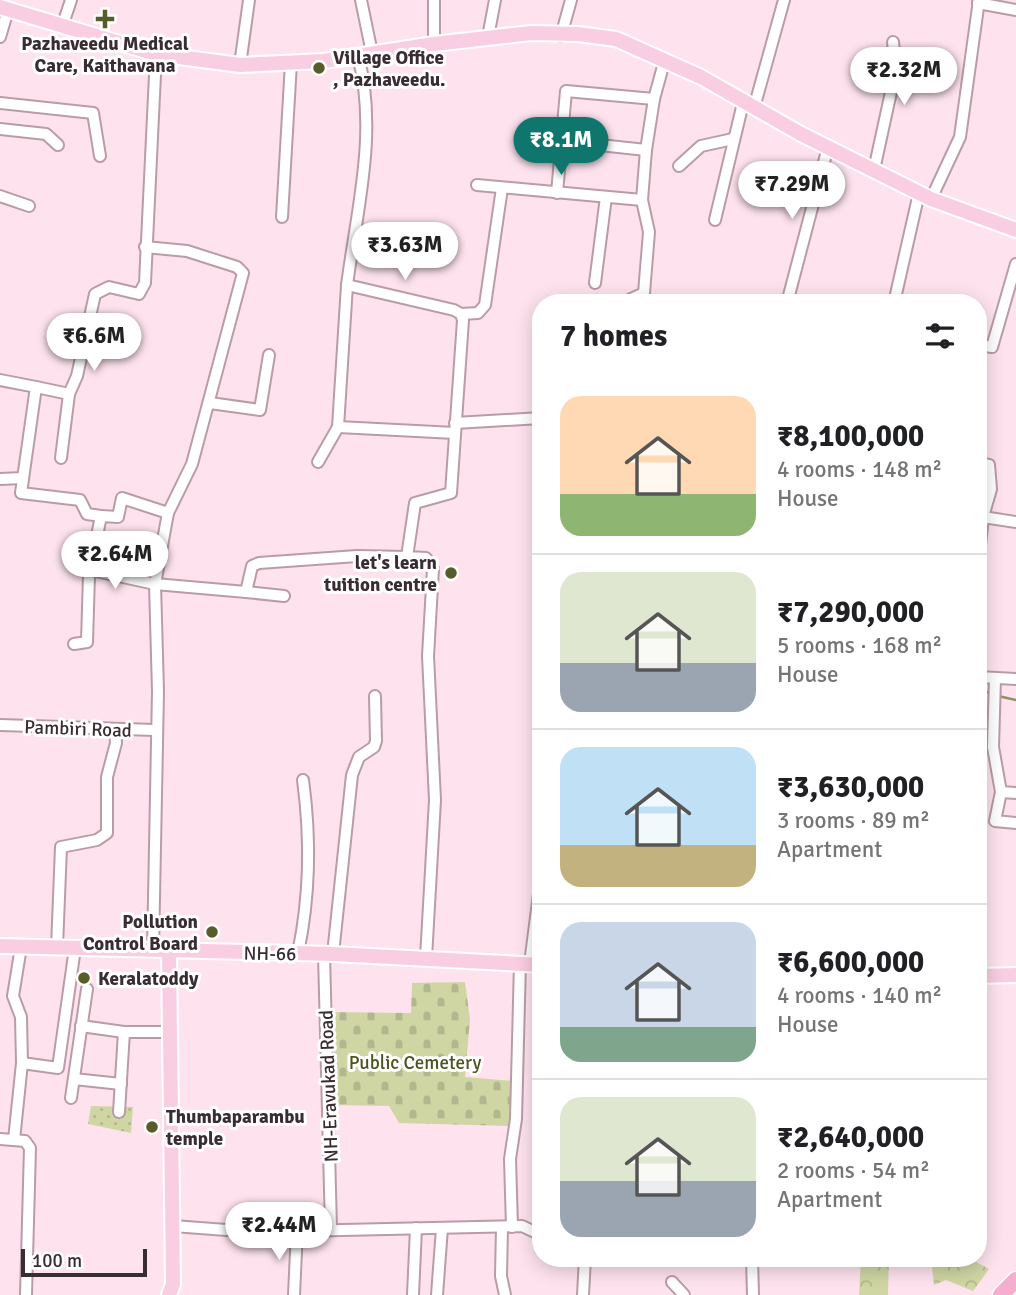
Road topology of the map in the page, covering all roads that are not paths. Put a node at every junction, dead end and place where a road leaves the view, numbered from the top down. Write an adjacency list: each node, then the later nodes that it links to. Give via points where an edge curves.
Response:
1 (71, 0): 11 (street)
2 (249, 0): 21 (street)
3 (361, 0): 18 (street)
4 (434, 0): 16 (street)
5 (495, 0): 14 (street)
6 (571, 0): 12 (street)
7 (785, 0): 24 (street)
8 (979, 1): 10 (street); 38 (street, via 960,137)
9 (4, 9): 11 (main road); 13 (street)
10 (1016, 10)
11 (62, 27): 17 (main road)
12 (561, 36): 14 (main road); 19 (main road, via 616,39)
13 (0, 37)
14 (488, 37): 16 (main road)
15 (893, 42): 33 (street, via 895,69)
16 (434, 44): 18 (main road)
17 (156, 54): 21 (main road); 45 (street)
18 (365, 54): 20 (main road); 48 (street, via 368,115)
19 (665, 59): 22 (street); 24 (main road)
20 (291, 63): 21 (main road); 42 (street)
21 (240, 65)
22 (654, 99): 27 (street, via 566,91); 30 (street)
23 (0, 103): 31 (street, via 93,113)
24 (749, 106): 26 (street); 29 (main road)
25 (0, 129): 28 (street, via 46,134)
26 (733, 139): 32 (street, via 701,146); 43 (street)
27 (563, 141): 30 (street); 36 (street)
28 (58, 145)
29 (828, 147): 33 (main road); 50 (street)
30 (646, 150): 40 (street)
31 (100, 156)
32 (679, 166)
33 (874, 170): 38 (main road)
34 (477, 186): 35 (street)
35 (502, 188): 36 (street); 52 (street, via 485,305 478,313)
36 (557, 193): 39 (street)
37 (0, 196): 41 (street)
38 (925, 196): 44 (main road); 51 (street)
39 (606, 197): 40 (street); 47 (street)
40 (642, 201): 49 (street, via 649,232)
41 (29, 206)
42 (282, 217)
43 (715, 220)
44 (1016, 230)
45 (145, 247): 57 (street, via 145,283 139,294 109,288 95,294); 58 (street, via 187,251 243,273)
46 (1015, 271): 53 (street, via 992,346)
47 (595, 283)
48 (347, 285): 52 (street); 60 (street)
49 (641, 294)
50 (789, 294)
51 (897, 294)
52 (461, 314): 61 (street)
53 (987, 346)
54 (269, 355): 58 (street, via 261,410)
55 (0, 380): 56 (street)
56 (36, 387): 57 (street); 65 (street)
57 (69, 394): 62 (street)
58 (210, 403): 68 (street, via 192,464)
59 (532, 419): 61 (street)
60 (338, 427): 61 (street); 63 (street)
61 (455, 428): 72 (street, via 451,494 415,503)
62 (61, 458)
63 (318, 462)
64 (987, 465): 67 (street, via 991,489)
65 (23, 478): 66 (street); 69 (street, via 21,493 80,500 87,514)
66 (0, 479)
67 (987, 503)
68 (168, 513): 69 (street, via 122,498 118,517); 74 (street)
69 (101, 516): 73 (street)
70 (987, 518): 71 (street)
71 (1016, 522)
72 (407, 557): 75 (street, via 259,563 252,566); 97 (street, via 426,558 433,569 428,656 435,800)
73 (86, 569): 74 (street); 77 (street, via 87,642)
74 (155, 584): 75 (street); 84 (street)
75 (246, 592): 76 (street)
76 (284, 596)
77 (74, 644)
78 (987, 678): 79 (street)
79 (995, 678): 80 (street); 86 (street, via 993,747)
80 (1016, 679)
81 (375, 696): 96 (street, NH-Eravukad Road, via 376,741 359,757 352,775)
82 (0, 725): 83 (street, Pambiri Road)
83 (115, 729): 84 (street, Pambiri Road); 91 (street, via 107,777 107,833 97,840 61,847)
84 (155, 730): 93 (street)
85 (303, 780): 95 (street, via 309,852)
86 (1001, 792): 87 (street); 88 (street, via 995,821)
87 (1016, 793)
88 (1016, 823)
89 (0, 946): 90 (main road, NH-66)
90 (21, 947): 91 (main road, NH-66); 105 (street, via 13,996 21,1017)
91 (57, 947): 92 (main road, NH-66)
92 (75, 948): 93 (main road, NH-66); 105 (street, via 58,1068)
93 (153, 950): 94 (main road, NH-66)
94 (169, 950): 95 (main road, NH-66); 104 (main road)
95 (298, 953): 96 (main road, NH-66)
96 (328, 954): 97 (main road, NH-66); 116 (street, NH-Eravukad Road)
97 (426, 958): 98 (main road, NH-66)
98 (530, 964): 113 (street)
99 (1016, 975): 100 (main road)
100 (987, 976)
101 (87, 989): 102 (street)
102 (81, 1026): 103 (street); 106 (street)
103 (124, 1032): 104 (street); 107 (street)
104 (168, 1032): 112 (main road)
105 (22, 1063): 111 (street)
106 (75, 1079): 107 (street); 108 (street)
107 (121, 1084): 109 (street)
108 (71, 1097)
109 (119, 1112)
110 (0, 1139): 111 (street)
111 (14, 1140): 124 (street, via 25,1141 30,1148)
112 (173, 1226): 118 (street); 125 (main road)
113 (507, 1227): 115 (street); 117 (street); 129 (street, via 501,1276)
114 (416, 1228): 115 (street); 116 (street); 127 (street)
115 (442, 1228): 128 (street)
116 (331, 1229): 118 (street)
117 (532, 1229)
118 (297, 1230): 126 (street)
119 (585, 1267): 130 (street)
120 (752, 1267): 132 (street)
121 (1016, 1280): 123 (highway)
122 (672, 1282): 131 (street)
123 (1003, 1294)
124 (26, 1295)
125 (169, 1295)
126 (294, 1295)
127 (413, 1295)
128 (437, 1295)
129 (505, 1295)
130 (583, 1295)
131 (684, 1295)
132 (753, 1295)

